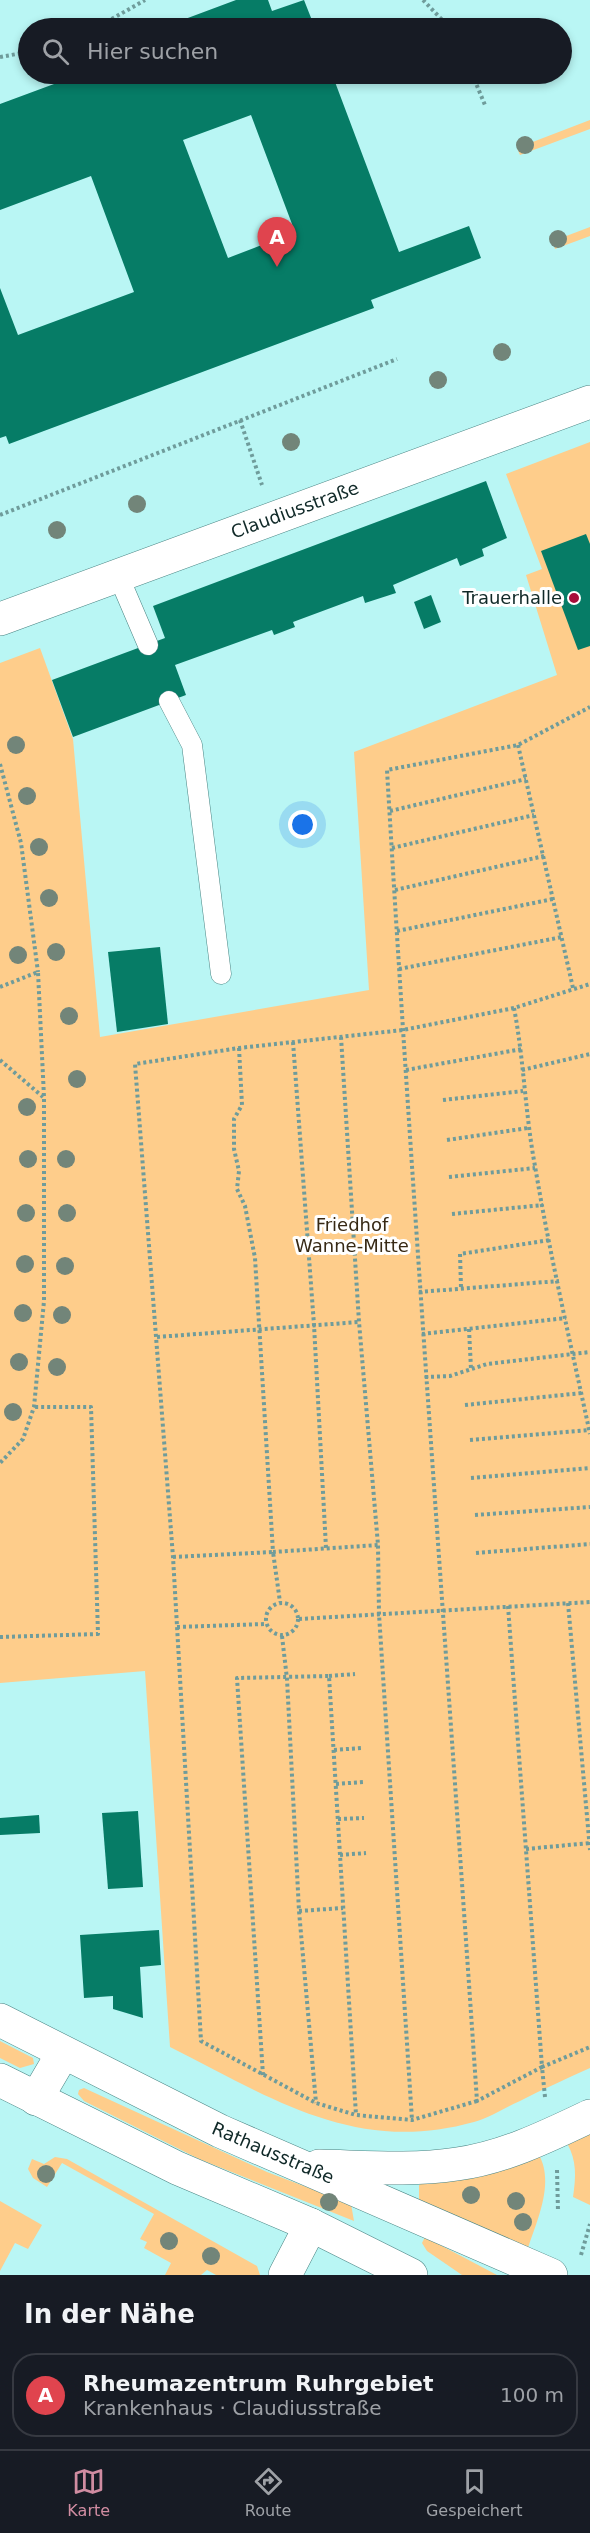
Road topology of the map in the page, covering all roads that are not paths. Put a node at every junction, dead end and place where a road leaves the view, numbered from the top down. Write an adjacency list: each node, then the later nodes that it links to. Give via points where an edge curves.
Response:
1 (590, 402): 2 (street, Claudiusstraße)
2 (118, 575): 3 (street, Claudiusstraße); 4 (lane)
3 (0, 619)
4 (148, 645)
5 (169, 700): 6 (lane, via 192,745)
6 (221, 974)
7 (0, 2020): 8 (street, Rathausstraße)
8 (63, 2053): 10 (street); 12 (street, Rathausstraße, via 220,2131)
9 (0, 2080): 10 (street)
10 (36, 2099): 13 (street, via 177,2168)
11 (590, 2116): 12 (street, via 510,2151 458,2164 402,2169)
12 (305, 2166): 14 (street, Rathausstraße)
13 (311, 2225): 15 (street); 16 (street)
14 (564, 2270)
15 (285, 2275)
16 (411, 2275)

